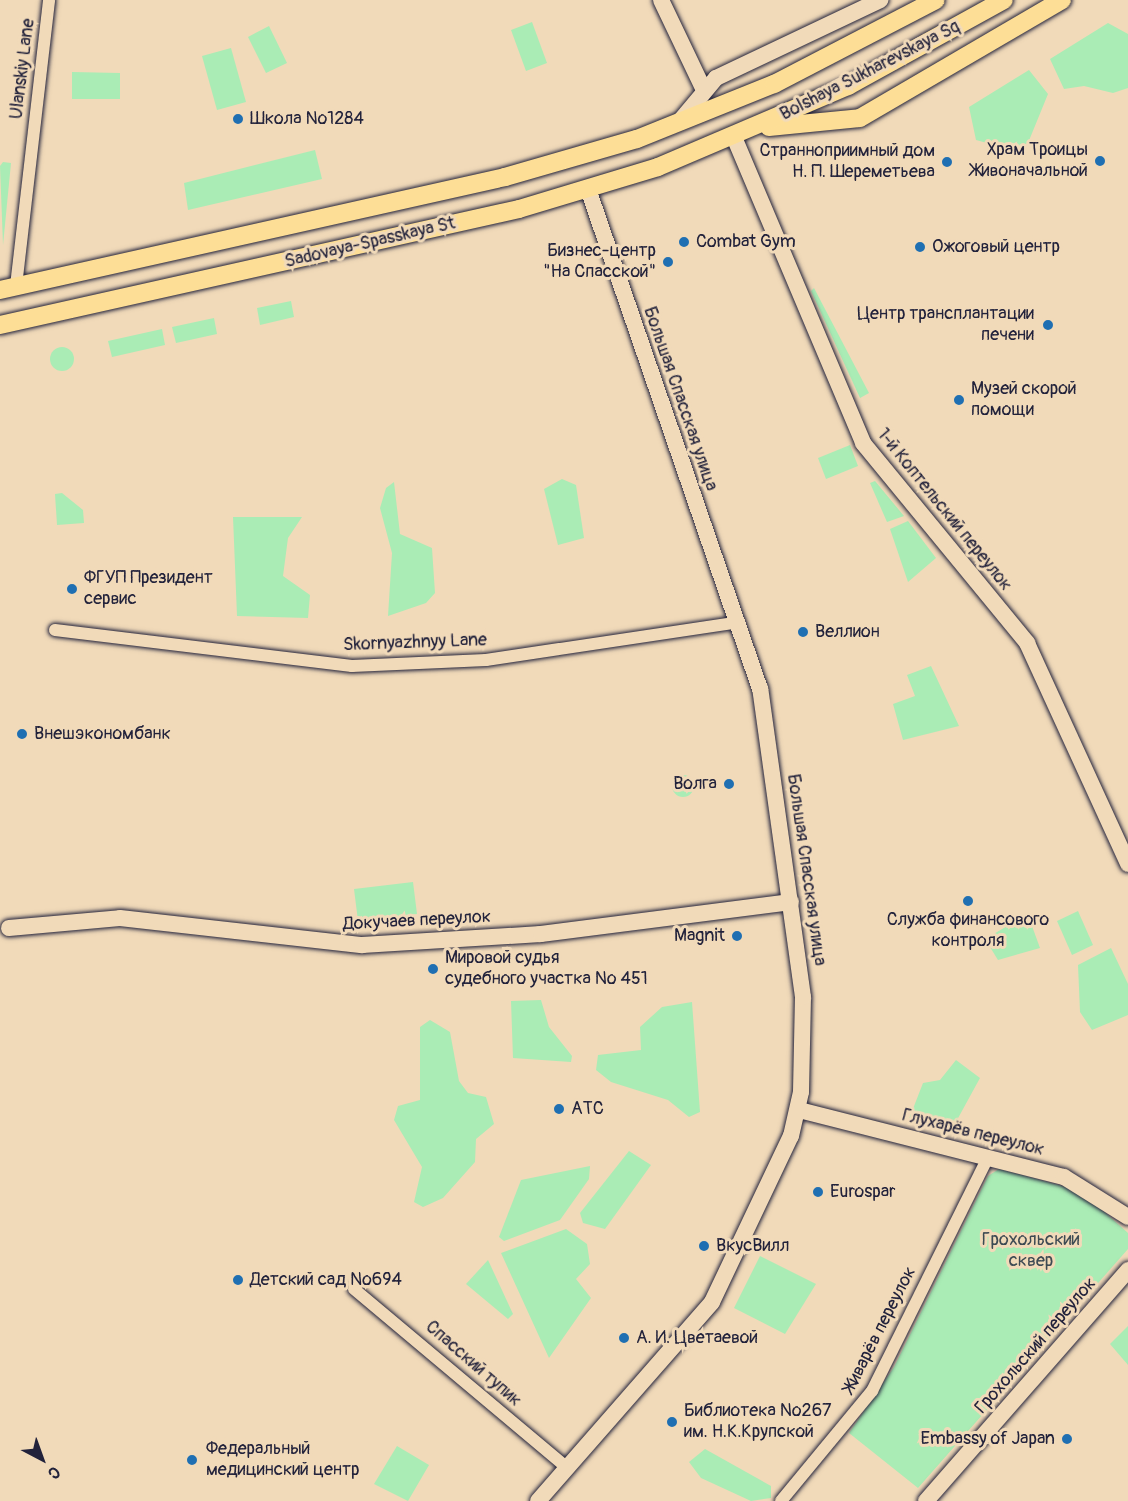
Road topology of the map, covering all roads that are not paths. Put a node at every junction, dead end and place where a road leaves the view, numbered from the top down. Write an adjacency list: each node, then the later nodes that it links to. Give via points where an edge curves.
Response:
1 (49, 0): 13 (street, Ulanskiy Lane)
2 (661, 0): 7 (street)
3 (936, 0): 8 (main road, Bolshaya Sukharevskaya Sq)
4 (1004, 0): 10 (main road, Bolshaya Sukharevskaya Sq, via 908,56)
5 (1062, 0): 10 (main road, via 860,118)
6 (872, 2): 7 (street)
7 (703, 88): 9 (street)
8 (715, 110): 9 (main road, Sadovaya-Spasskaya St)
9 (675, 126): 13 (main road, Sadovaya-Spasskaya St, via 506,177)
10 (759, 127): 11 (main road, Bolshaya Sukharevskaya Sq)
11 (734, 138): 12 (main road, Sadovaya-Spasskaya St); 17 (street, 1-й Коптельский переулок, via 858,434 1027,643)
12 (588, 189): 14 (main road, Sadovaya-Spasskaya St); 15 (street, Большая Спасская улица)
13 (8, 288)
14 (0, 325)
15 (739, 622): 16 (street, Skornyazhnyy Lane, via 486,660 352,666); 18 (street, Большая Спасская улица, via 766,718)
16 (55, 630)
17 (1128, 864)
18 (791, 902): 19 (street, Докучаев переулок, via 541,934 362,945 99,918); 20 (street, Большая Спасская улица, via 803,997)
19 (9, 928)
20 (799, 1110): 21 (street, Глухарёв переулок); 25 (street, Большая Спасская улица, via 746,1238 712,1302)
21 (987, 1159): 22 (street, Глухарёв переулок, via 1064,1176); 27 (street, Живарёв переулок, via 872,1391)
22 (1128, 1217)
23 (1128, 1270): 28 (street, Грохольский переулок)
24 (354, 1289): 25 (street, Спасский тупик)
25 (567, 1468): 26 (street, Большая Спасская улица)
26 (538, 1501)
27 (781, 1501)
28 (926, 1501)

